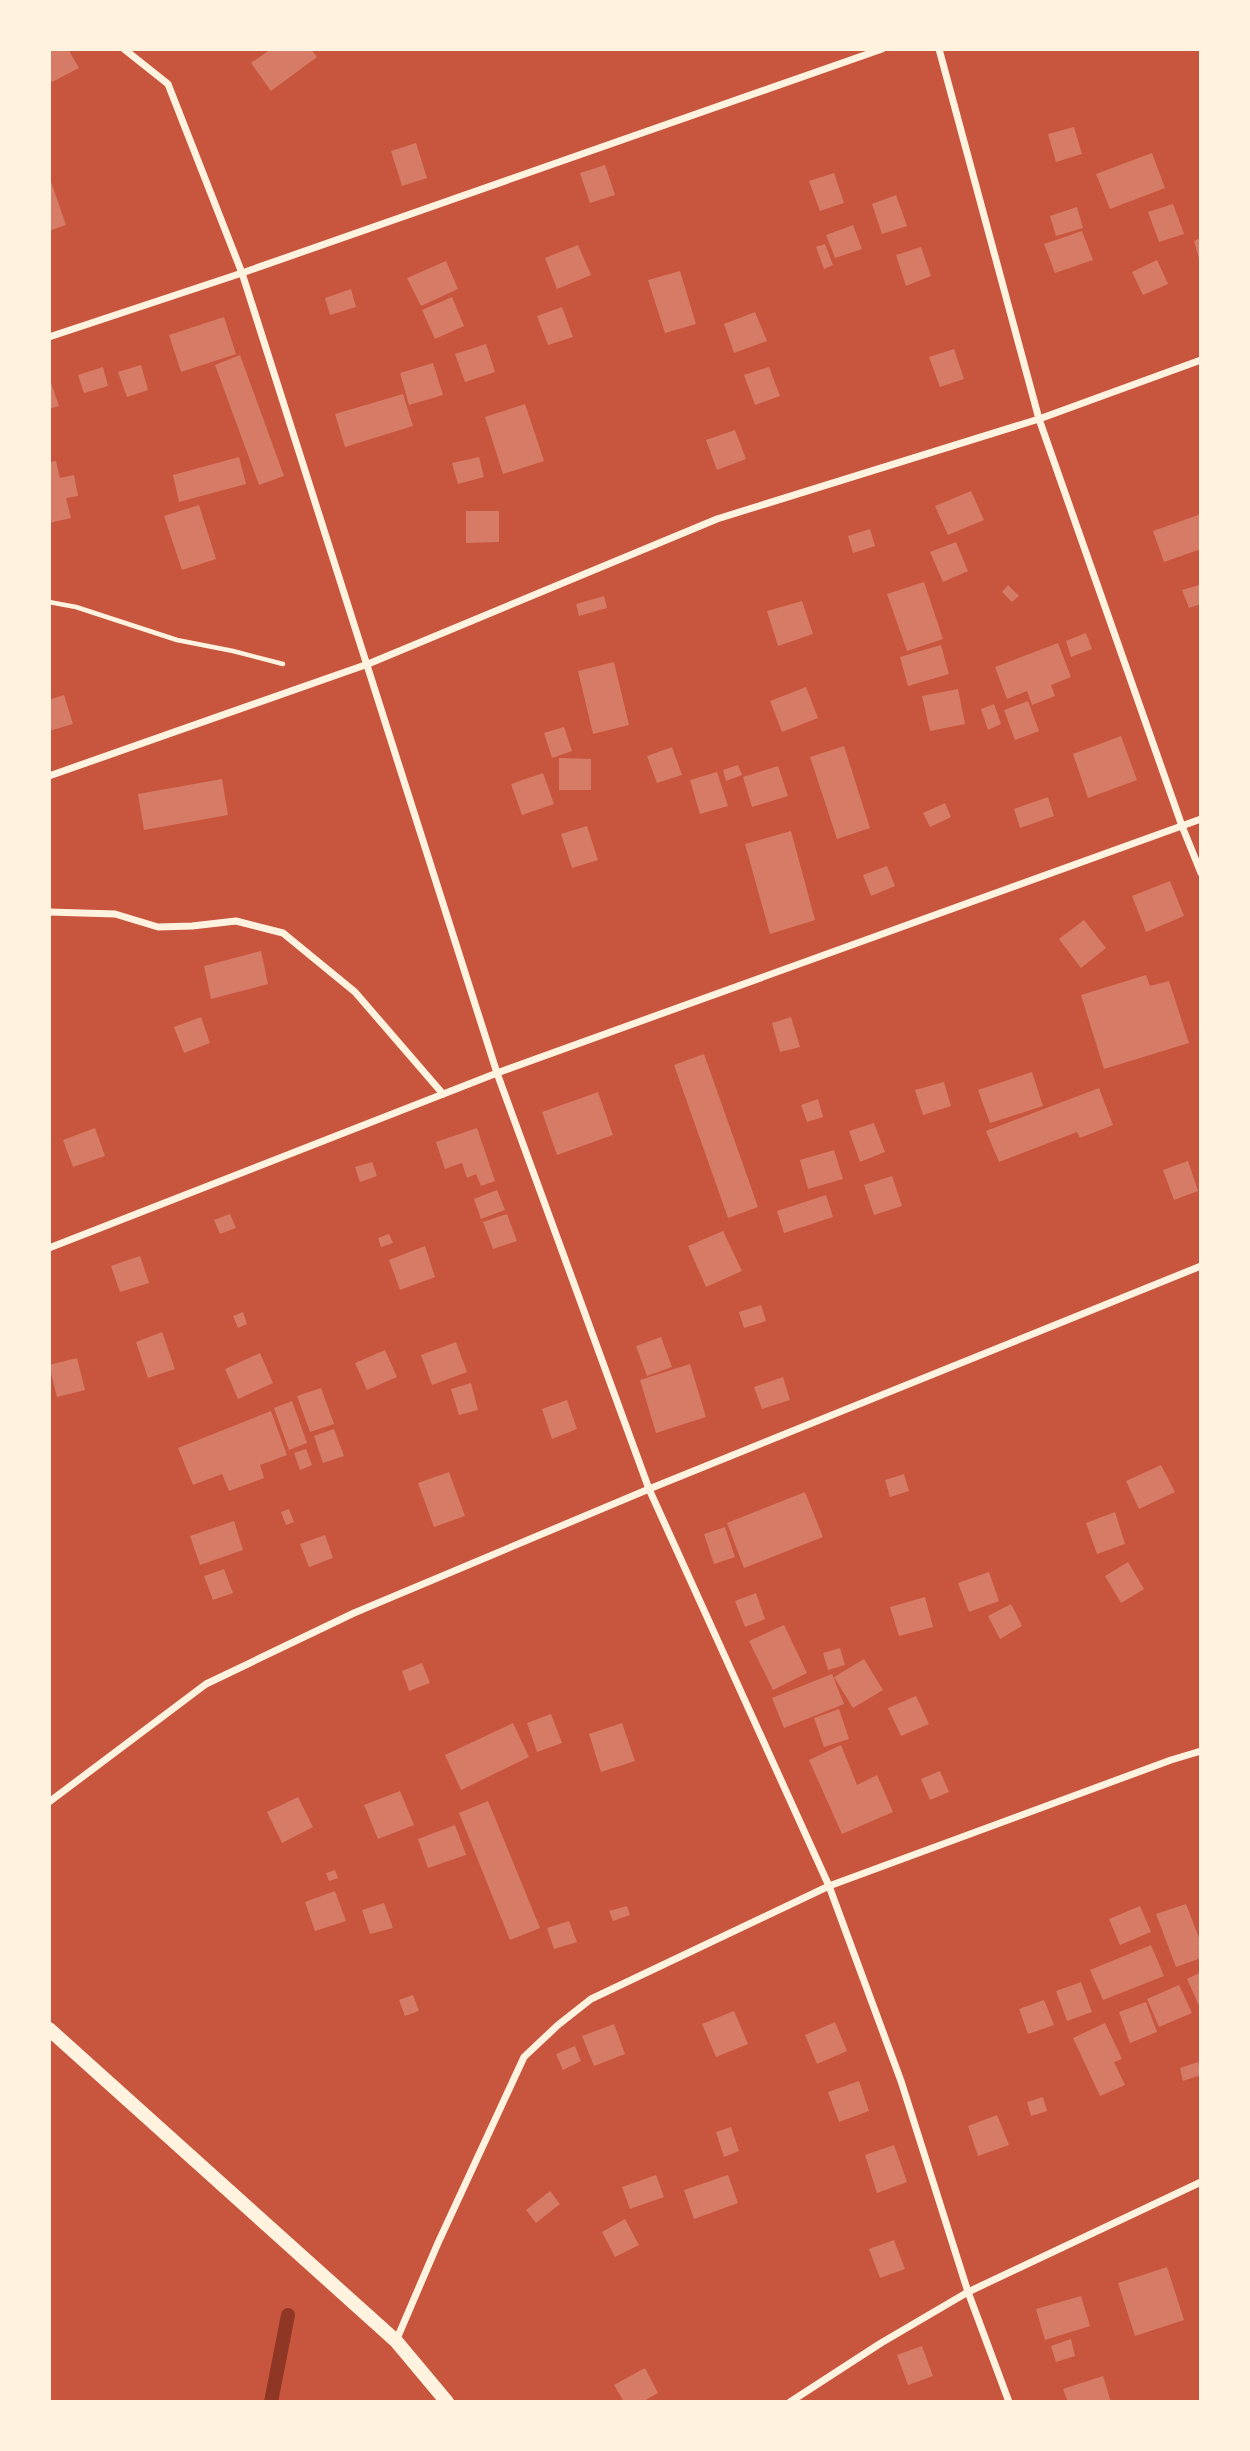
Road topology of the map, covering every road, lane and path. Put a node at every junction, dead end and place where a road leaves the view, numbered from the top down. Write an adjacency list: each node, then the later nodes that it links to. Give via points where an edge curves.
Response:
1 (124, 49): 4 (street, via 168,84)
2 (882, 49): 4 (street)
3 (939, 49): 7 (street)
4 (242, 274): 5 (street); 9 (street)
5 (49, 338)
6 (1201, 360): 7 (street)
7 (1039, 419): 9 (street, via 717,519); 13 (street)
8 (49, 603): 10 (path, via 76,607 177,640 275,661)
9 (368, 664): 10 (street); 16 (street)
10 (323, 680): 11 (street)
11 (49, 776)
12 (1201, 819): 13 (street)
13 (1182, 826): 14 (street); 16 (street)
14 (1201, 873)
15 (49, 912): 17 (street, via 115,914 158,927 236,921 284,933 355,992)
16 (498, 1073): 17 (street); 20 (street)
17 (443, 1094): 18 (street)
18 (49, 1248)
19 (1201, 1266): 20 (street)
20 (649, 1489): 22 (street, via 354,1613 206,1684); 23 (street)
21 (1201, 1751): 23 (street)
22 (49, 1802)
23 (829, 1886): 26 (street, via 901,2081); 27 (street, via 591,1999 524,2057)
24 (49, 2029): 27 (main road)
25 (1201, 2182): 26 (street)
26 (968, 2292): 29 (street); 30 (street)
27 (396, 2341): 28 (main road)
28 (447, 2402)
29 (790, 2402)
30 (1009, 2402)

